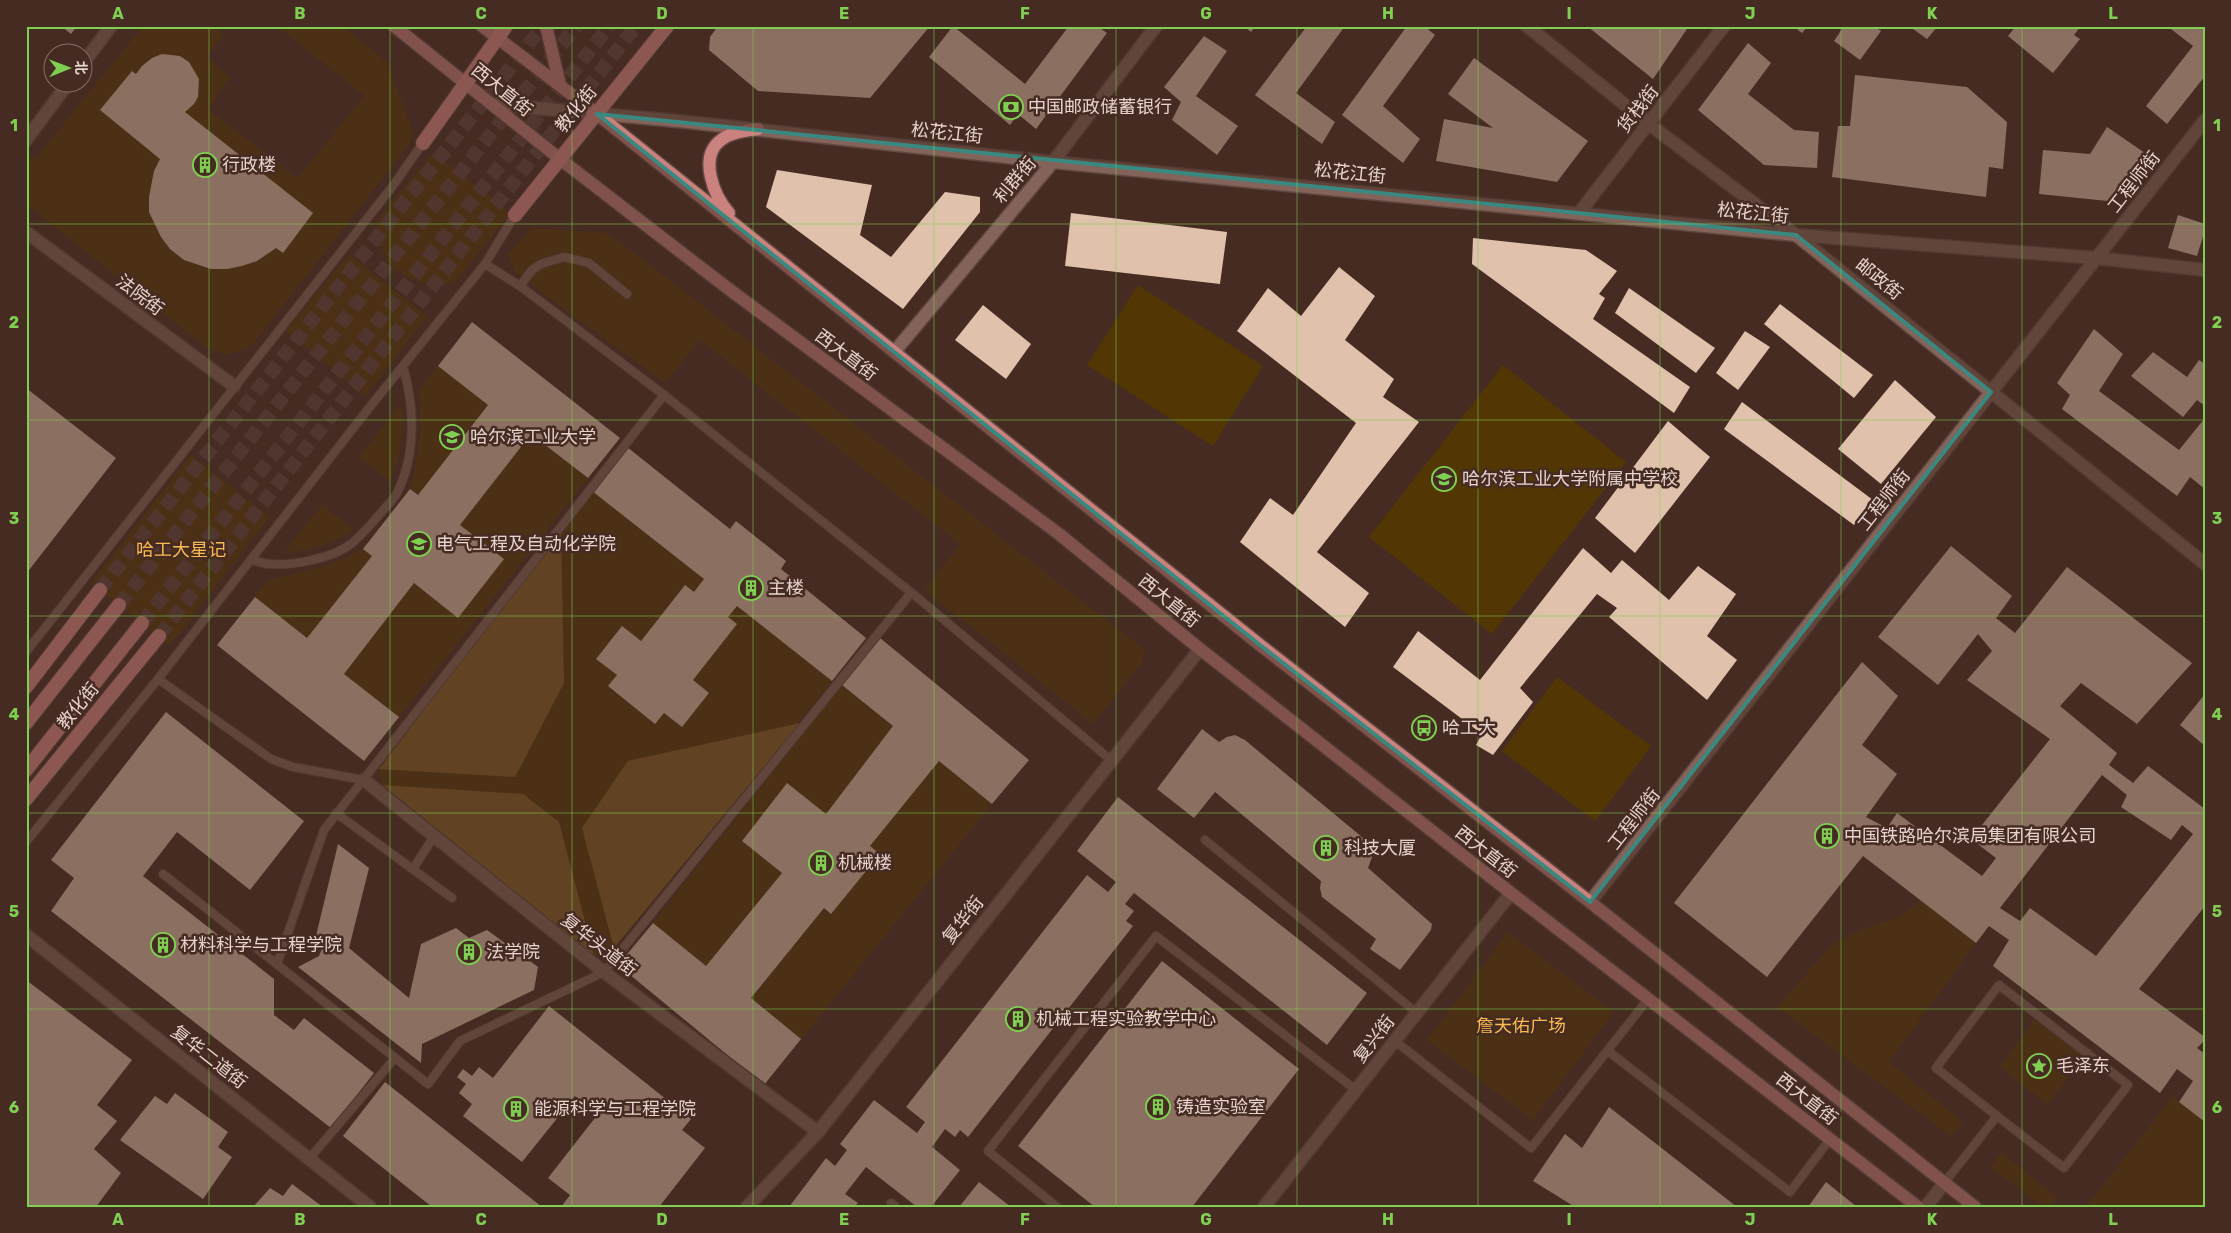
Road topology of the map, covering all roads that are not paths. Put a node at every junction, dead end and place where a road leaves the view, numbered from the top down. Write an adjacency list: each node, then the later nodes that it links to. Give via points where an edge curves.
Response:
1 (111, 26): 10 (street)
2 (394, 26): 11 (main road, 西大直街)
3 (482, 26): 9 (main road, 西大直街)
4 (546, 26): 12 (main road)
5 (667, 26): 15 (highway, 教化街)
6 (1156, 26): 22 (street, 利群街)
7 (1527, 26): 17 (street, 邮政街)
8 (1724, 26): 17 (street, 货栈街)
9 (501, 32): 11 (highway); 12 (main road, 西大直街)
10 (92, 52)
11 (465, 82): 14 (main road, 西大直街); 20 (highway)
12 (560, 85): 15 (main road, 西大直街)
13 (62, 92): 19 (street)
14 (492, 104): 15 (street, 松花江街); 21 (main road, 西大直街)
15 (597, 114): 18 (street, 松花江街); 21 (highway, 教化街); 27 (main road, 西大直街)
16 (2205, 120): 28 (street, 工程师街)
17 (1649, 124): 23 (street, 货栈街); 26 (street, 邮政街)
18 (758, 129): 22 (street, 松花江街); 27 (main road, via 722,139 714,146 710,170 712,186 722,206)
19 (26, 140)
20 (423, 143): 35 (lane, via 392,187)
21 (560, 159): 24 (highway, 教化街); 45 (main road, 西大直街, via 730,290 1059,534)
22 (1053, 162): 23 (street, 松花江街); 33 (street, 利群街)
23 (1579, 213): 26 (street, 松花江街)
24 (515, 215): 29 (lane)
25 (26, 232): 35 (street, 法院街)
26 (1796, 235): 28 (street, 松花江街); 36 (street, 邮政街)
27 (756, 242): 33 (main road, 西大直街)
28 (2096, 258): 30 (street, 松花江街); 36 (street, 工程师街)
29 (485, 264): 31 (lane); 34 (lane)
30 (2205, 270)
31 (520, 286): 32 (lane, via 536,267 564,257 589,263); 37 (lane)
32 (627, 294)
33 (895, 351): 62 (main road, 西大直街, via 1260,645)
34 (403, 367): 38 (lane); 38 (lane, via 408,385 412,436 408,462 396,494 349,545 296,563 269,564)
35 (234, 386): 46 (lane)
36 (1991, 392): 39 (street, 邮政街); 62 (street, 工程师街)
37 (664, 395): 41 (lane); 52 (lane)
38 (252, 560): 47 (lane)
39 (2205, 564)
40 (100, 590): 48 (highway)
41 (911, 592): 50 (lane); 65 (lane)
42 (119, 605): 49 (highway, 教化街)
43 (142, 623): 51 (highway, 教化街)
44 (159, 636): 53 (highway, 教化街)
45 (1200, 649): 50 (street, 复华街); 60 (main road, 西大直街)
46 (26, 652)
47 (158, 679): 52 (lane, via 271,759 293,767); 57 (lane)
48 (26, 687)
49 (26, 724)
50 (1112, 761): 73 (street, 复华街)
51 (26, 770)
52 (364, 780): 54 (lane); 55 (street, 复华头道街)
53 (26, 799)
54 (336, 813): 58 (lane); 64 (lane, via 324,830)
55 (434, 836): 58 (lane); 65 (street, 复华头道街)
56 (1205, 840): 67 (lane)
57 (26, 842)
58 (413, 869): 61 (lane)
59 (163, 874): 64 (lane)
60 (1511, 894): 66 (main road, 西大直街); 67 (street, 复兴街)
61 (452, 898)
62 (1590, 902): 76 (main road, 西大直街)
63 (26, 935): 75 (street, 复华二道街)
64 (277, 964): 70 (lane)
65 (604, 972): 70 (lane, via 460,1041 428,1084); 73 (street, 复华头道街)
66 (1648, 999): 69 (lane); 74 (main road, 西大直街)
67 (1417, 1013): 68 (street, 复兴街)
68 (1395, 1041): 69 (lane, via 1531,1148); 71 (street, 复兴街)
69 (1608, 1051): 74 (lane, via 1790,1192)
70 (395, 1058): 75 (lane)
71 (1356, 1090): 79 (lane, via 1156,936 988,1151); 80 (street, 复兴街)
72 (1997, 1116): 72 (lane, via 2064,1168 2128,1085 1999,985 1936,1068); 76 (lane)
73 (818, 1132): 78 (street, 复华街)
74 (1830, 1139): 81 (main road, 西大直街)
75 (309, 1159): 77 (street, 复华二道街)
76 (1944, 1182): 82 (street); 83 (main road, 西大直街)
77 (370, 1207)
78 (747, 1207)
79 (1057, 1207)
80 (1264, 1207)
81 (1918, 1207)
82 (1926, 1207)
83 (1975, 1207)

